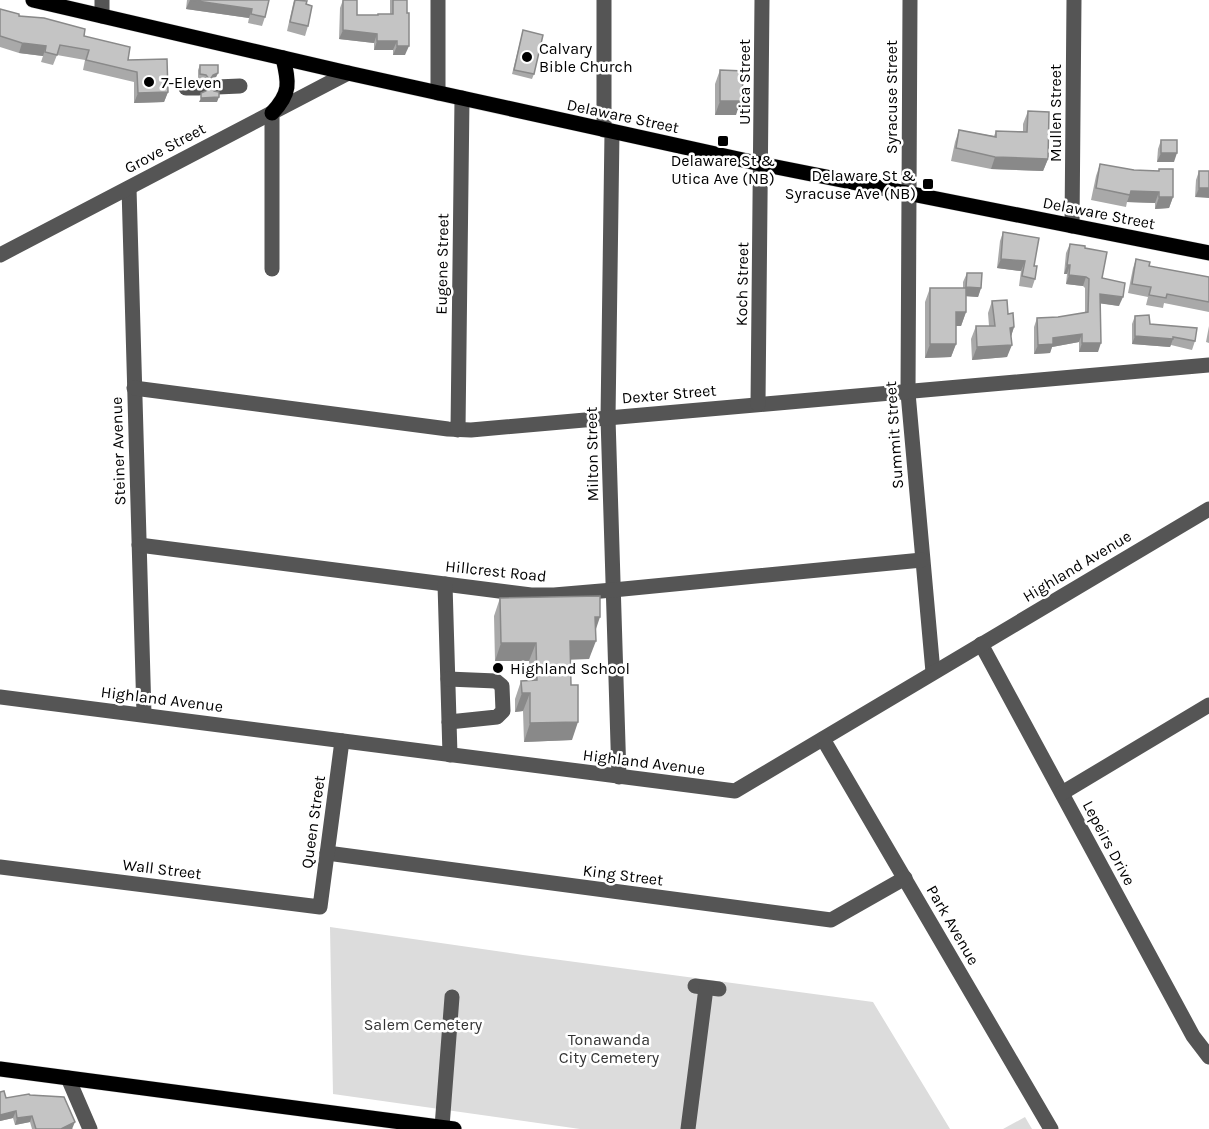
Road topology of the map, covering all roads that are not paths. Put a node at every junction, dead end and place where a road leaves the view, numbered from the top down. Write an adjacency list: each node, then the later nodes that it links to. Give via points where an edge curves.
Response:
1 (33, 0): 8 (main road, Delaware Street)
2 (102, 0): 8 (street)
3 (438, 0): 13 (street)
4 (604, 0): 16 (street, Milton Street)
5 (762, 0): 17 (street, Utica Street)
6 (910, 0): 19 (street, Syracuse Street)
7 (1074, 0): 20 (street, Mullen Street)
8 (102, 16): 9 (main road, Delaware Street)
9 (283, 58): 10 (main road, Delaware Street); 15 (main road, via 287,92)
10 (348, 73): 13 (main road, Delaware Street); 15 (street, Grove Street)
11 (240, 86): 12 (street)
12 (217, 87)
13 (438, 93): 14 (main road, Delaware Street)
14 (462, 99): 16 (main road, Delaware Street); 29 (street, Eugene Street)
15 (272, 113): 18 (street, Grove Street); 23 (street)
16 (608, 131): 17 (main road, Delaware Street); 28 (street, Milton Street)
17 (761, 164): 19 (main road, Delaware Street); 27 (street, Koch Street)
18 (129, 188): 22 (street, Grove Street); 25 (street, Steiner Avenue)
19 (909, 194): 20 (main road, Delaware Street); 26 (street, Summit Street)
20 (1072, 226): 21 (main road, Delaware Street)
21 (1209, 253)
22 (0, 255)
23 (272, 269)
24 (1209, 365): 26 (street, Dexter Street)
25 (134, 388): 29 (street, Dexter Street); 31 (street, Steiner Avenue)
26 (908, 393): 27 (street, Dexter Street); 32 (street, Summit Street)
27 (758, 404): 28 (street, Dexter Street)
28 (609, 418): 29 (street, Dexter Street); 34 (street, Milton Street)
29 (458, 430)
30 (1209, 509): 35 (street, Highland Avenue)
31 (139, 545): 33 (street, Hillcrest Road); 40 (street, Steiner Avenue)
32 (922, 560): 34 (street, Hillcrest Road); 36 (street, Summit Street)
33 (445, 584): 34 (street, Hillcrest Road, via 531,595); 37 (street)
34 (613, 590): 45 (street, Milton Street)
35 (981, 644): 36 (street, Highland Avenue); 46 (street, Lepeirs Drive)
36 (933, 672): 42 (street, Highland Avenue)
37 (448, 679): 41 (street); 41 (street, via 496,681 502,686 503,711 497,717)
38 (0, 697): 40 (street, Highland Avenue)
39 (1209, 705): 46 (street)
40 (144, 714): 43 (street, Highland Avenue)
41 (449, 722): 44 (street)
42 (823, 740): 45 (street, Highland Avenue, via 735,791); 49 (street, Park Avenue)
43 (342, 741): 44 (street, Highland Avenue); 47 (street, Queen Street)
44 (450, 755): 45 (street, Highland Avenue)
45 (619, 777)
46 (1062, 793): 53 (street, Lepeirs Drive, via 1193,1036)
47 (327, 853): 49 (street, King Street, via 831,920); 50 (street, Queen Street)
48 (0, 867): 50 (street, Wall Street)
49 (905, 878): 59 (street, Park Avenue)
50 (320, 908)
51 (707, 988): 58 (street)
52 (452, 997): 56 (street)
53 (1209, 1057)
54 (0, 1068): 55 (main road)
55 (68, 1078): 56 (main road); 57 (street)
56 (448, 1128)
57 (90, 1129)
58 (688, 1129)
59 (1051, 1129)

